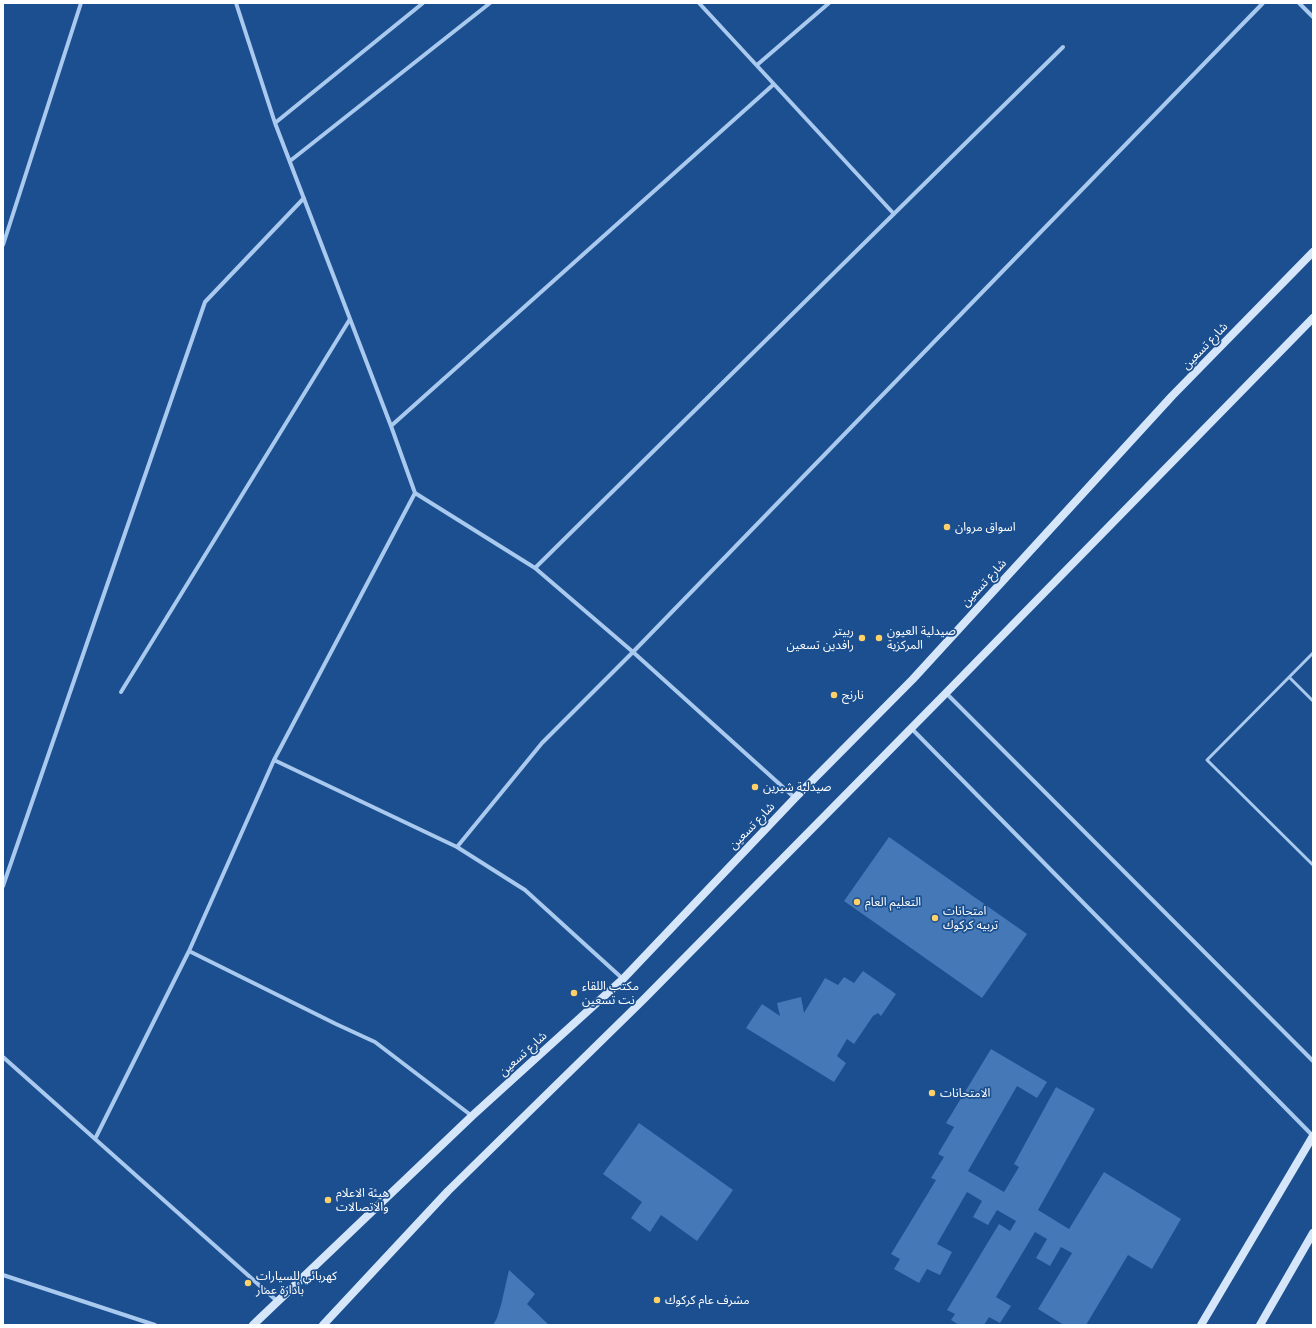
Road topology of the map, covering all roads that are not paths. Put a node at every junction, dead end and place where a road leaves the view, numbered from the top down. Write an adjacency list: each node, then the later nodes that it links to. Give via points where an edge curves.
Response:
1 (81, 3): 17 (street)
2 (236, 3): 13 (street)
3 (423, 3): 13 (street)
4 (490, 3): 14 (street)
5 (699, 3): 11 (street)
6 (829, 3): 11 (street)
7 (1263, 3): 24 (street)
8 (1299, 3): 9 (street)
9 (1313, 17)
10 (1063, 47): 16 (street)
11 (757, 65): 12 (street)
12 (774, 84): 16 (street); 21 (street)
13 (275, 123): 14 (street)
14 (290, 161): 15 (street)
15 (304, 198): 20 (street); 35 (street, via 205,302)
16 (894, 214): 23 (street)
17 (3, 245)
18 (1313, 252): 32 (main road, شارع تسعين, via 1172,396 913,679)
19 (1313, 318): 28 (main road)
20 (350, 319): 21 (street); 27 (street)
21 (391, 426): 22 (street)
22 (415, 493): 23 (street); 31 (street)
23 (535, 568): 24 (street)
24 (633, 652): 32 (street); 33 (street, via 542,743)
25 (1313, 653): 26 (lane)
26 (1289, 677): 29 (lane); 34 (lane, via 1207,760)
27 (121, 692)
28 (946, 693): 30 (main road); 39 (street)
29 (1313, 701)
30 (911, 728): 41 (street); 48 (main road, via 644,999 448,1190)
31 (274, 760): 33 (street); 36 (street)
32 (795, 798): 37 (main road, شارع تسعين)
33 (457, 847): 37 (street, via 525,890)
34 (1313, 865)
35 (3, 886)
36 (189, 951): 40 (street, via 375,1042); 42 (street)
37 (623, 979): 40 (main road, شارع تسعين)
38 (3, 1057): 42 (street)
39 (1313, 1061)
40 (472, 1116): 45 (main road, شارع تسعين)
41 (1313, 1136): 49 (main road)
42 (95, 1139): 45 (street)
43 (1313, 1233): 50 (main road)
44 (3, 1275): 46 (street)
45 (277, 1301): 47 (main road, شارع تسعين)
46 (155, 1325)
47 (253, 1325)
48 (323, 1325)
49 (1201, 1325)
50 (1260, 1325)

